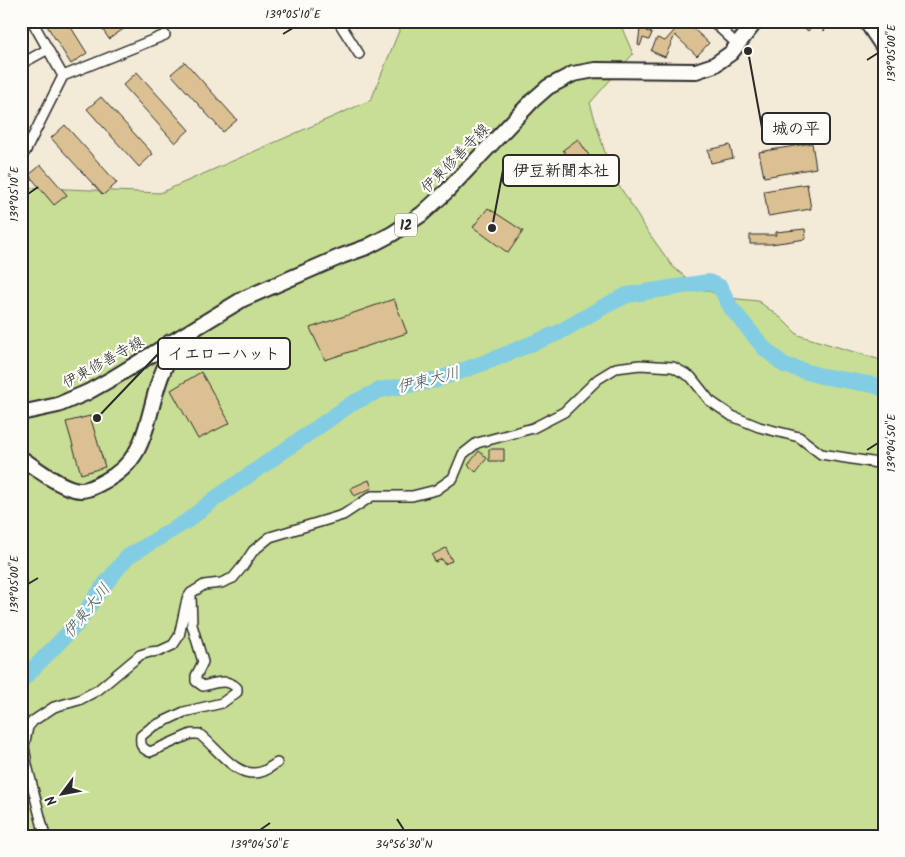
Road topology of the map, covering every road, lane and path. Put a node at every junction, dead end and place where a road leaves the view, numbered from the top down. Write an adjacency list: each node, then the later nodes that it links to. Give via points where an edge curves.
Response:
1 (32, 21): 9 (street)
2 (338, 21): 10 (street)
3 (712, 21): 7 (street)
4 (756, 21): 7 (main road, 伊東修善寺線 / 12)
5 (866, 21): 8 (main road)
6 (165, 35): 12 (street)
7 (738, 45): 14 (main road, 伊東修善寺線 / 12, via 714,65 696,71 595,70 565,78 532,101 447,192 422,214 367,247 243,299)
8 (884, 48)
9 (48, 49): 11 (street); 12 (street)
10 (359, 54)
11 (21, 64)
12 (63, 76): 13 (street)
13 (25, 152)
14 (170, 342): 15 (main road, 伊東修善寺線 / 12, via 88,392 58,405); 16 (main road, via 170,356 142,441 135,456 121,470 89,490 74,489)
15 (21, 413)
16 (21, 458)
17 (884, 464): 18 (street, via 821,454 799,436 759,427 732,416 710,401 691,377 673,367 640,365 616,368 598,379 564,412 533,428 477,443 463,454 453,478 436,490 412,496 372,496 343,515 278,533 253,551 233,578 204,585)
18 (190, 593): 19 (street, via 192,625 203,662 196,680 203,686 223,681 233,683 237,692 222,703 184,712 152,727 141,736 140,744 150,752 191,734 199,734 228,763 239,769 263,771); 20 (street, via 180,636 173,645 140,655 98,690 54,707 28,727 24,746 27,766)
19 (277, 763)
20 (45, 836)

